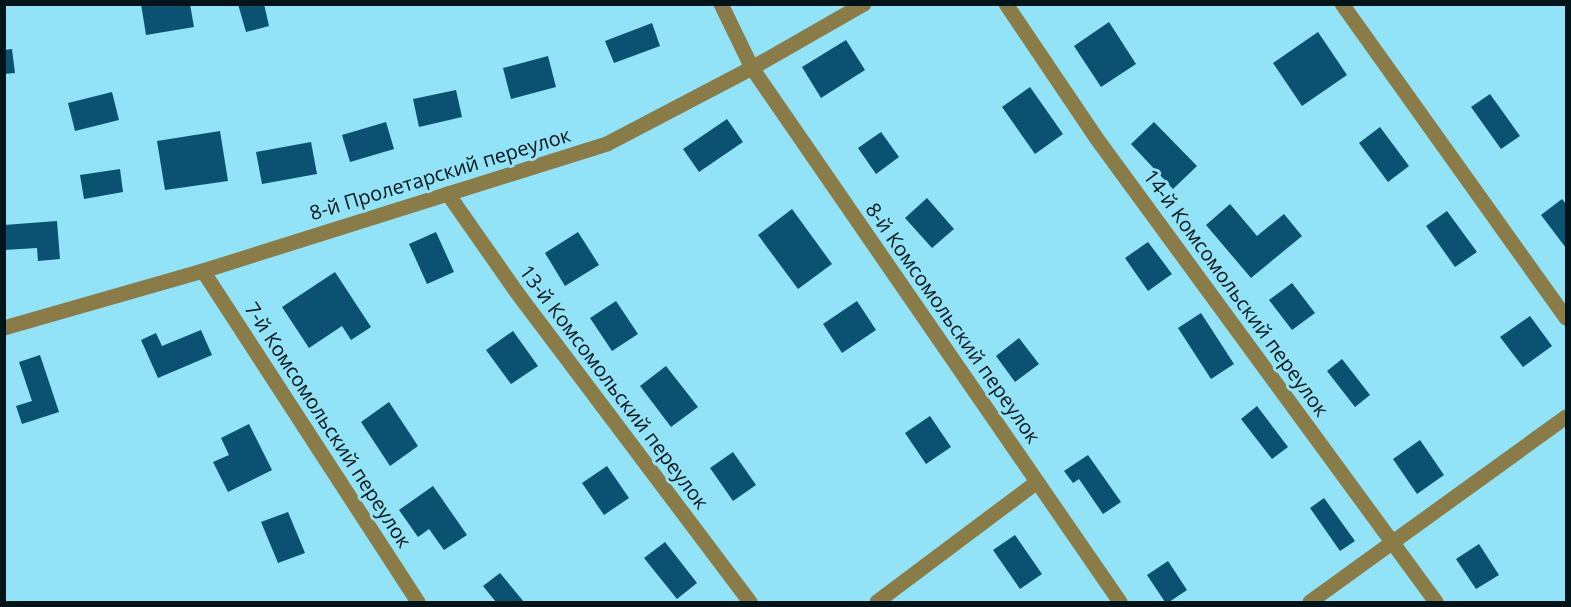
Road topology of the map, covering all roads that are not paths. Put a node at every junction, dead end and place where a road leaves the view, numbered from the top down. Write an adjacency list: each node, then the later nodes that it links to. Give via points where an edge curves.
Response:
1 (721, 4): 5 (street, 8-й Комсомольский переулок)
2 (864, 4): 5 (street, 8-й Пролетарский переулок)
3 (1006, 4): 12 (street, 14-й Комсомольский переулок, via 1097,139)
4 (1342, 4): 8 (street)
5 (752, 68): 6 (street, 8-й Пролетарский переулок, via 607,144); 11 (street, 8-й Комсомольский переулок)
6 (448, 194): 7 (street, 8-й Пролетарский переулок); 14 (street, 13-й Комсомольский переулок, via 518,294)
7 (202, 271): 9 (street, 8-й Пролетарский переулок); 13 (street, 7-й Комсомольский переулок)
8 (1566, 318)
9 (4, 328)
10 (1566, 417): 12 (street)
11 (1037, 482): 15 (street); 16 (street, 8-й Комсомольский переулок)
12 (1393, 542): 17 (street); 18 (street, 14-й Комсомольский переулок)
13 (418, 603)
14 (750, 603)
15 (877, 603)
16 (1120, 603)
17 (1310, 603)
18 (1436, 603)

